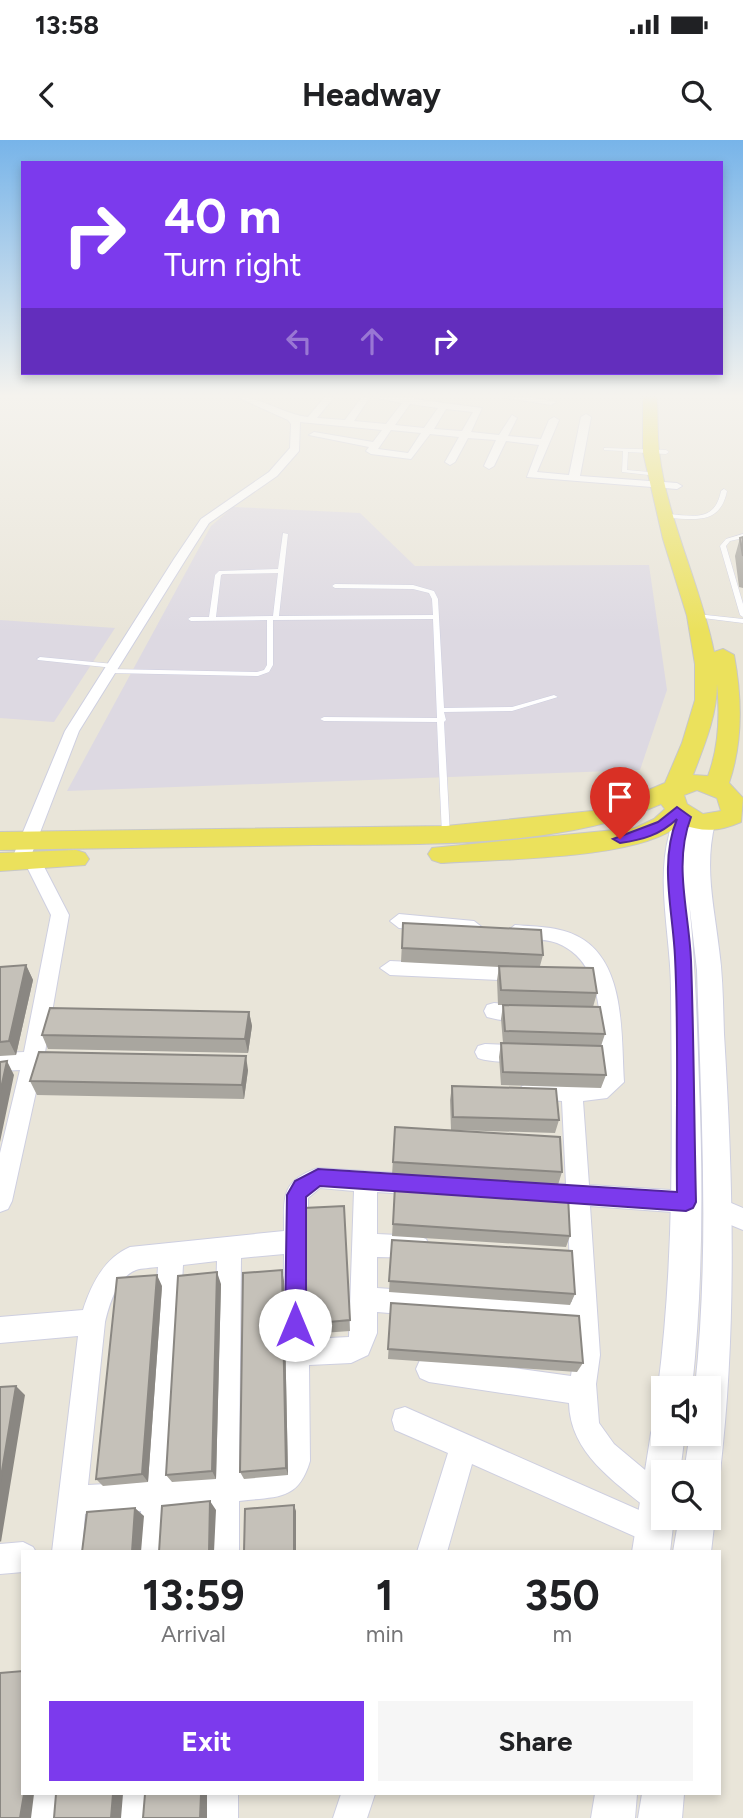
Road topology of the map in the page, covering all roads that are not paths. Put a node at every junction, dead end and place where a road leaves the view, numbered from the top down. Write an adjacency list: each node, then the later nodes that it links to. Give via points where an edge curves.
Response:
1 (271, 475): 21 (street, via 205,521)
2 (535, 475): 5 (street)
3 (640, 475): 6 (lane)
4 (664, 475): 6 (main road)
5 (574, 478): 6 (street)
6 (665, 482): 8 (main road)
7 (724, 491): 8 (lane, via 718,511 704,517)
8 (676, 516): 15 (main road)
9 (285, 534): 11 (lane)
10 (743, 536): 13 (lane, via 723,546)
11 (281, 571): 16 (lane); 18 (lane, via 222,572)
12 (335, 586): 14 (lane, via 426,589 435,599)
13 (743, 615)
14 (436, 617): 16 (lane); 23 (lane)
15 (706, 617): 19 (lane); 26 (main road, via 725,664); 27 (main road, via 706,700 694,743)
16 (273, 618): 18 (lane); 21 (lane, via 270,665 258,674)
17 (191, 619): 18 (lane)
18 (212, 619)
19 (743, 621)
20 (40, 659): 21 (lane)
21 (112, 668): 31 (street, via 72,731)
22 (554, 698): 23 (lane, via 512,709)
23 (442, 710): 25 (lane)
24 (324, 719): 25 (lane)
25 (442, 720): 29 (lane)
26 (728, 788): 27 (main road, via 697,782); 28 (main road)
27 (685, 810): 28 (main road, via 725,820); 29 (main road, via 636,806 604,817); 31 (main road, via 640,836 469,853); 53 (street, via 674,866 683,957); 54 (street, via 708,961)
28 (737, 814)
29 (446, 835): 31 (main road)
30 (0, 841): 31 (main road)
31 (20, 856): 43 (street, via 60,915)
32 (399, 921): 36 (street, via 559,936 583,947)
33 (390, 968): 34 (street)
34 (535, 974)
35 (575, 976): 36 (street)
36 (601, 977): 42 (street, via 601,1015)
37 (494, 1011): 38 (street)
38 (544, 1013)
39 (485, 1052): 40 (street)
40 (548, 1052)
41 (585, 1052): 42 (street)
42 (611, 1053): 47 (street, via 613,1082 608,1088)
43 (33, 1060): 44 (street); 45 (street); 52 (street)
44 (60, 1060)
45 (0, 1062)
46 (505, 1091): 47 (street)
47 (572, 1093): 49 (street)
48 (547, 1137): 49 (street)
49 (573, 1139): 51 (street)
50 (366, 1181): 51 (street); 56 (street, via 318,1178 302,1187 296,1195); 57 (street)
51 (576, 1195): 53 (street); 61 (street)
52 (0, 1201)
53 (686, 1202): 69 (street)
54 (717, 1208): 55 (street); 70 (street)
55 (743, 1219)
56 (295, 1241): 58 (street); 67 (street)
57 (365, 1245): 59 (street); 63 (street)
58 (229, 1248): 62 (street); 74 (street)
59 (446, 1248)
60 (553, 1252): 61 (street)
61 (580, 1253): 64 (street)
62 (171, 1255): 65 (street, via 130,1259 113,1272 100,1291); 75 (street)
63 (365, 1299): 64 (street); 67 (street, via 359,1346)
64 (584, 1316): 71 (street, via 587,1355)
65 (92, 1322): 66 (street); 76 (street)
66 (0, 1330)
67 (295, 1353): 74 (street, via 296,1461 292,1474 280,1482)
68 (429, 1369): 71 (street)
69 (677, 1376)
70 (714, 1376)
71 (580, 1391): 77 (street, via 582,1420 594,1444)
72 (405, 1420): 73 (street)
73 (464, 1446): 78 (street); 83 (street)
74 (225, 1486): 75 (street); 82 (street)
75 (156, 1496): 76 (street); 81 (street)
76 (73, 1500): 80 (street)
77 (651, 1522)
78 (651, 1526)
79 (695, 1530): 84 (street)
80 (63, 1550)
81 (153, 1550)
82 (225, 1550)
83 (433, 1550)
84 (692, 1550)
85 (21, 1556): 86 (street)
86 (0, 1559)
87 (41, 1795): 93 (street)
88 (138, 1795): 94 (street)
89 (221, 1795): 95 (street)
90 (358, 1795): 96 (street)
91 (616, 1795): 97 (street)
92 (663, 1795): 98 (street)
93 (38, 1818)
94 (137, 1818)
95 (221, 1818)
96 (350, 1818)
97 (612, 1818)
98 (660, 1818)

